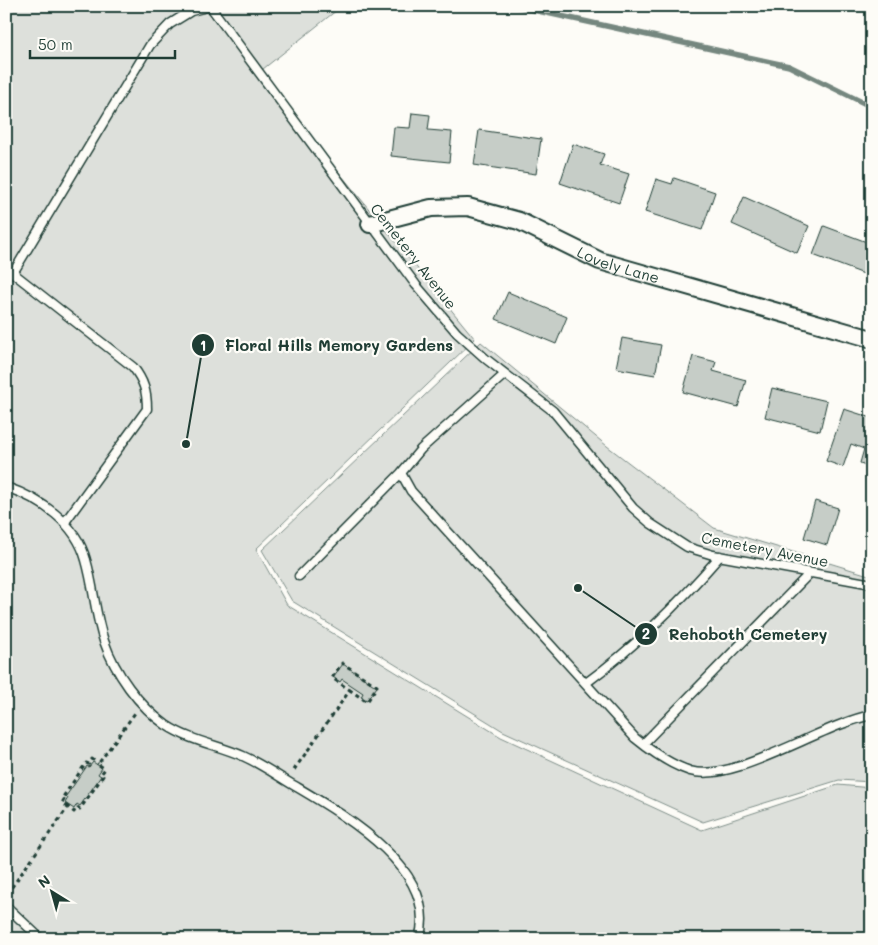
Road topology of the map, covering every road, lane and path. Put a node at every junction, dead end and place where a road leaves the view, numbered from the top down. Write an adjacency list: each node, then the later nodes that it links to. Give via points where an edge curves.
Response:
1 (211, 6): 2 (lane, Cemetery Avenue); 7 (lane, via 191,11 170,24 150,45 13,273 134,367 147,394 147,409)
2 (370, 224): 3 (street, Lovely Lane, via 431,208 468,207 519,222 600,261); 4 (lane, Cemetery Avenue, via 457,332)
3 (872, 339)
4 (505, 374): 5 (lane, via 421,449); 8 (lane, Cemetery Avenue, via 553,411 644,518 687,547)
5 (401, 473): 10 (lane); 12 (lane, via 411,491)
6 (6, 487): 7 (lane, via 29,495)
7 (65, 522): 14 (lane, via 86,558 104,640 114,666)
8 (720, 556): 9 (lane, Cemetery Avenue); 12 (lane, via 685,595 611,665)
9 (810, 572): 11 (lane, Cemetery Avenue); 16 (lane)
10 (299, 576)
11 (872, 584)
12 (586, 683): 16 (lane)
13 (350, 690): 13 (path, via 332,678 342,663 377,686 367,702); 18 (path)
14 (142, 704): 17 (path); 18 (lane, via 167,726 193,739 244,756)
15 (872, 715): 16 (lane, via 816,733 763,758 719,773 692,772 659,757)
16 (643, 744)
17 (98, 764): 19 (path, via 92,760 86,763 63,796 62,803); 19 (path, via 105,769 103,776 80,809 77,807 74,812)
18 (286, 781): 23 (lane, via 350,818 389,853 422,905)
19 (68, 807): 20 (path)
20 (6, 895)
21 (6, 906): 22 (lane)
22 (41, 939)
23 (419, 939)

